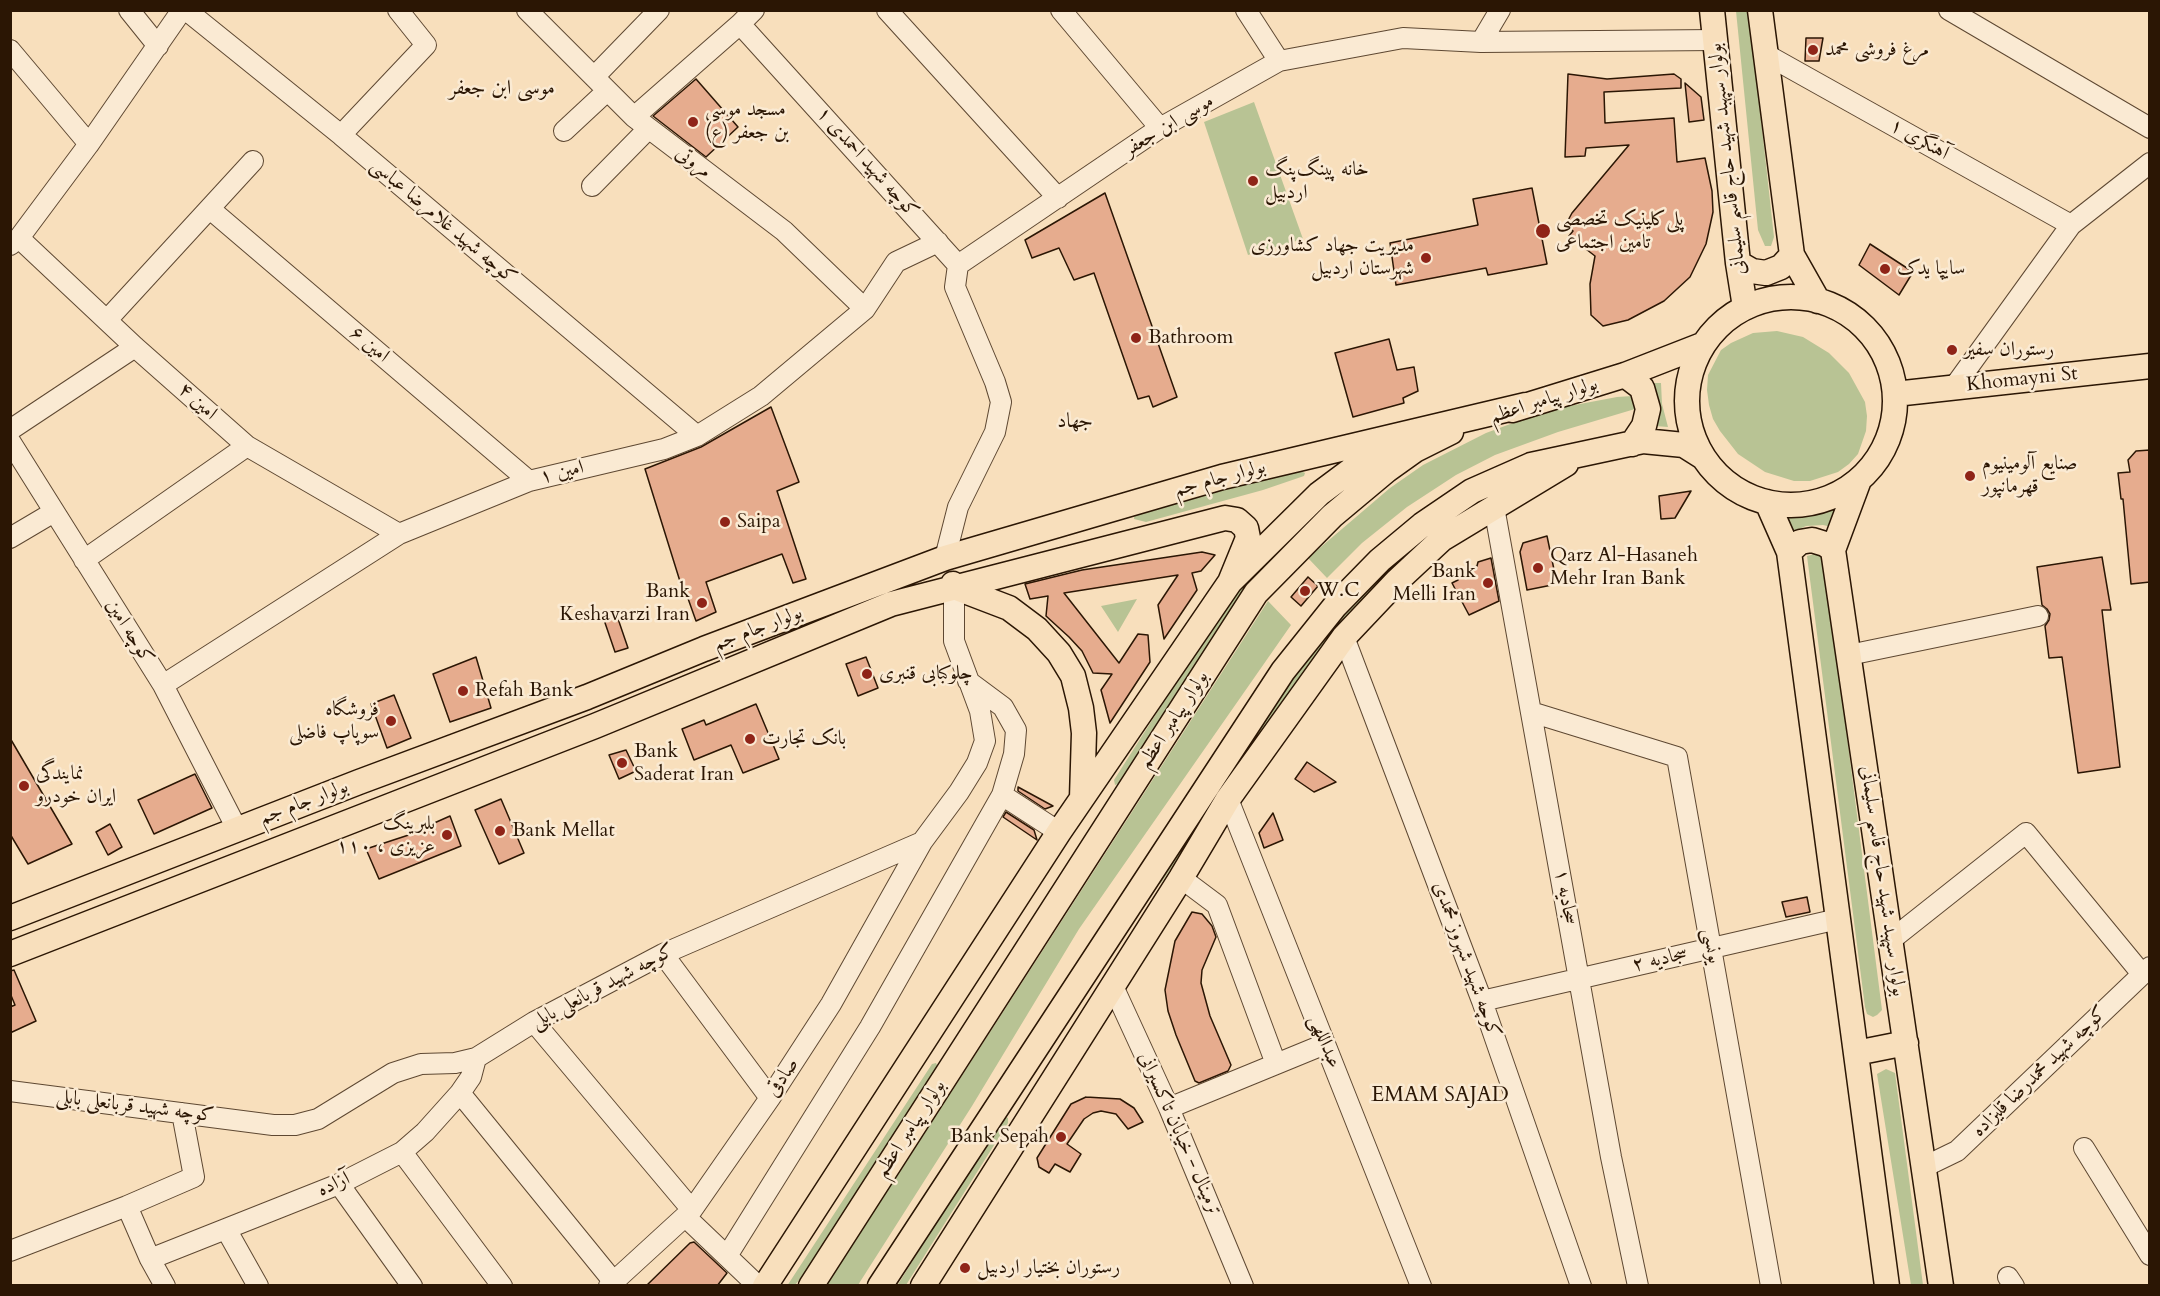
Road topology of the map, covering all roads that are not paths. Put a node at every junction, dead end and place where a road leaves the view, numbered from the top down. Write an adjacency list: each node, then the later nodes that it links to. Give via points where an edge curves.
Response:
1 (129, 10): 16 (street)
2 (184, 10): 16 (street); 25 (street, کوچه شهید غلامرضا عباسی)
3 (398, 10): 25 (street, via 426,45)
4 (527, 10): 20 (street, مروتی)
5 (659, 10): 20 (street)
6 (887, 10): 30 (street)
7 (1060, 10): 22 (street)
8 (1246, 10): 19 (street)
9 (1500, 10): 15 (street)
10 (1712, 10): 14 (main road, بولوار سپهبد شهید حاج قاسم سلیمانی)
11 (1760, 10): 18 (main road)
12 (1949, 10): 23 (street)
13 (747, 17): 21 (street); 34 (street, کوچه شهید احمدی ۱)
14 (1715, 40): 15 (street, موسی ابن جعفر); 36 (main road, بولوار سپهبد شهید حاج قاسم سلیمانی)
15 (1481, 42): 19 (street, موسی ابن جعفر, via 1403,38)
16 (159, 46): 26 (street)
17 (10, 50): 26 (street)
18 (1767, 55): 32 (street, آهنگری ۱); 35 (main road)
19 (1280, 61): 22 (street, موسی ابن جعفر)
20 (600, 84): 21 (street, مروتی); 24 (street)
21 (641, 123): 29 (street); 40 (street, مروتی, via 784,231)
22 (1160, 128): 30 (street, موسی ابن جعفر)
23 (2150, 128)
24 (564, 131)
25 (341, 135): 51 (street, کوچه شهید غلامرضا عباسی)
26 (89, 144): 33 (street)
27 (253, 161): 31 (street)
28 (2150, 163): 32 (street)
29 (592, 186)
30 (1058, 198): 37 (street, موسی ابن جعفر)
31 (210, 209): 41 (street); 58 (street, امین ۶)
32 (2071, 225): 46 (street)
33 (15, 241): 41 (street, امین ۴)
34 (938, 242): 37 (street, کوچه شهید احمدی ۱); 40 (street, امین ۱, via 897,262)
35 (1791, 255): 36 (main road, via 1781,267 1766,273); 38 (main road)
36 (1738, 263): 39 (main road, بولوار سپهبد شهید حاج قاسم سلیمانی)
37 (957, 264): 68 (street, via 955,286 1000,402 995,432 958,507)
38 (1818, 301): 39 (main road, via 1777,298); 47 (main road, via 1848,314 1871,335 1888,362)
39 (1745, 307): 42 (main road, via 1721,323)
40 (865, 309): 51 (street, امین ۱, via 761,396)
41 (107, 320): 43 (street, امین ۴)
42 (1702, 345): 45 (main road, بولوار پیامبر اعظم); 56 (main road, via 1690,372 1686,401 1690,430)
43 (135, 347): 49 (street); 54 (street, امین ۴)
44 (2150, 366): 46 (main road, Khomayni St)
45 (1625, 375): 48 (main road, بولوار پیامبر اعظم); 53 (main road, via 1642,388 1648,409 1644,426)
46 (1954, 387): 47 (main road, Khomayni St)
47 (1895, 394): 57 (main road, via 1892,426 1880,455)
48 (1526, 405): 50 (main road, بولوار جام جم); 88 (main road, بولوار پیامبر اعظم, via 1444,435 1415,450 1332,516 1283,564 1256,593)
49 (10, 429)
50 (1399, 434): 61 (main road, بولوار جام جم, via 1222,477); 70 (main road, بولوار پیامبر اعظم, via 1318,494)
51 (697, 436): 58 (street, امین ۱, via 664,449)
52 (10, 441): 62 (street, کوچه امین)
53 (1632, 444): 55 (main road); 56 (main road, via 1684,444)
54 (247, 446): 63 (street, امین ۴); 69 (street)
55 (1581, 455): 60 (main road); 130 (main road, via 1531,465 1472,491 1388,553 1335,606 1283,671)
56 (1703, 457): 59 (main road, via 1720,478 1742,493)
57 (1859, 480): 59 (main road, via 1831,497 1799,505); 66 (main road, بولوار سپهبد شهید حاج قاسم سلیمانی)
58 (529, 482): 63 (street, امین ۱)
59 (1767, 502): 67 (main road)
60 (1494, 507): 73 (main road, via 1442,539); 80 (street, سجادیه ۱)
61 (1110, 510): 65 (main road); 68 (main road, بولوار جام جم)
62 (54, 512): 64 (street); 69 (street, کوچه امین)
63 (399, 534): 78 (street, امین ۱)
64 (10, 538)
65 (1119, 545): 70 (main road, بولوار جام جم, via 1225,518 1237,520 1246,528 1248,538); 71 (main road, بولوار جام جم)
66 (1833, 550): 67 (main road, via 1812,540 1800,542); 75 (main road, بولوار سپهبد شهید حاج قاسم سلیمانی)
67 (1789, 552): 91 (main road)
68 (945, 558): 71 (main road); 74 (main road, بولوار جام جم)
69 (84, 560): 78 (street, کوچه امین)
70 (1230, 582): 83 (main road, بولوار پیامبر اعظم)
71 (954, 587): 76 (main road, بولوار جام جم, via 891,604); 77 (street, via 954,641); 83 (main road, via 1009,608 1059,653 1073,676 1083,733)
72 (2038, 616): 75 (street)
73 (1344, 637): 84 (main road); 99 (street, کوچه شهید شهروز محمدی)
74 (704, 649): 76 (main road); 79 (main road, بولوار جام جم)
75 (1849, 655): 92 (main road, بولوار سپهبد شهید حاج قاسم سلیمانی)
76 (712, 679): 81 (main road, بولوار جام جم)
77 (968, 681): 82 (street, via 1003,707 1016,730 1014,754); 86 (street, via 980,711 985,741 959,792)
78 (163, 685): 85 (street, کوچه امین)
79 (587, 697): 81 (main road); 85 (main road, بولوار جام جم)
80 (1531, 711): 93 (street, یونسی, via 1677,757); 97 (street, سجادیه ۱)
81 (595, 726): 94 (main road, بولوار جام جم)
82 (1002, 795): 87 (street); 120 (street, via 870,1027)
83 (1082, 798): 87 (main road, بولوار پیامبر اعظم)
84 (1228, 799): 89 (main road); 102 (street, عبداللهی)
85 (237, 830): 90 (main road, بولوار جام جم)
86 (922, 842): 95 (street, کوچه شهید قربانعلی بابلی); 108 (street, صادقی, via 831,1004)
87 (1053, 842): 88 (main road); 128 (main road, بولوار پیامبر اعظم)
88 (1076, 874): 129 (main road, بولوار پیامبر اعظم)
89 (1181, 878): 98 (main road); 105 (street, via 1217,905)
90 (10, 918)
91 (1838, 919): 93 (street, سجادیه ۲); 103 (main road)
92 (1891, 940): 96 (street, via 2026,833); 101 (main road, بولوار سپهبد شهید حاج قاسم سلیمانی)
93 (1711, 948): 97 (street, سجادیه ۲); 136 (street, یونسی)
94 (10, 954)
95 (663, 954): 100 (street, کوچه شهید قربانعلی بابلی); 108 (street)
96 (2146, 971): 113 (street, کوچه شهید محمدرضا قلیزاده, via 1958,1151)
97 (1579, 978): 99 (street, سجادیه ۲); 135 (street, سجادیه ۱)
98 (1112, 984): 109 (street, ترمینال - خیابان تاکسیرانی); 131 (main road)
99 (1482, 1001): 134 (street, کوچه شهید شهروز محمدی)
100 (534, 1022): 104 (street, کوچه شهید قربانعلی بابلی); 116 (street)
101 (1906, 1043): 103 (main road); 113 (main road, بولوار سپهبد شهید حاج قاسم سلیمانی)
102 (1325, 1044): 105 (street); 133 (street, عبداللهی)
103 (1856, 1053): 137 (main road)
104 (476, 1058): 107 (street, آزاده, via 471,1077); 110 (street, کوچه شهید قربانعلی بابلی, via 421,1064 393,1073 318,1119 295,1125)
105 (1276, 1064): 109 (street)
106 (10, 1091): 110 (street, کوچه شهید قربانعلی بابلی)
107 (460, 1093): 112 (street, آزاده); 122 (street)
108 (770, 1098): 116 (street, صادقی)
109 (1169, 1108): 132 (street, ترمینال - خیابان تاکسیرانی)
110 (182, 1113): 115 (street, via 194,1177)
111 (2084, 1148): 119 (street)
112 (402, 1152): 114 (street, آزاده); 126 (street)
113 (1924, 1167): 138 (main road, بولوار سپهبد شهید حاج قاسم سلیمانی)
114 (339, 1184): 117 (street, آزاده); 125 (street)
115 (128, 1206): 118 (street); 121 (street)
116 (692, 1216): 120 (street); 122 (street, صادقی)
117 (226, 1229): 121 (street, آزاده); 124 (street)
118 (10, 1251)
119 (2150, 1255)
120 (727, 1256): 127 (street)
121 (150, 1259): 123 (street)
122 (611, 1283)
123 (165, 1286)
124 (258, 1286)
125 (411, 1286)
126 (502, 1286)
127 (758, 1286)
128 (765, 1286)
129 (811, 1286)
130 (880, 1286)
131 (923, 1286)
132 (1243, 1286)
133 (1420, 1286)
134 (1581, 1286)
135 (1638, 1286)
136 (1770, 1286)
137 (1887, 1286)
138 (1941, 1286)

